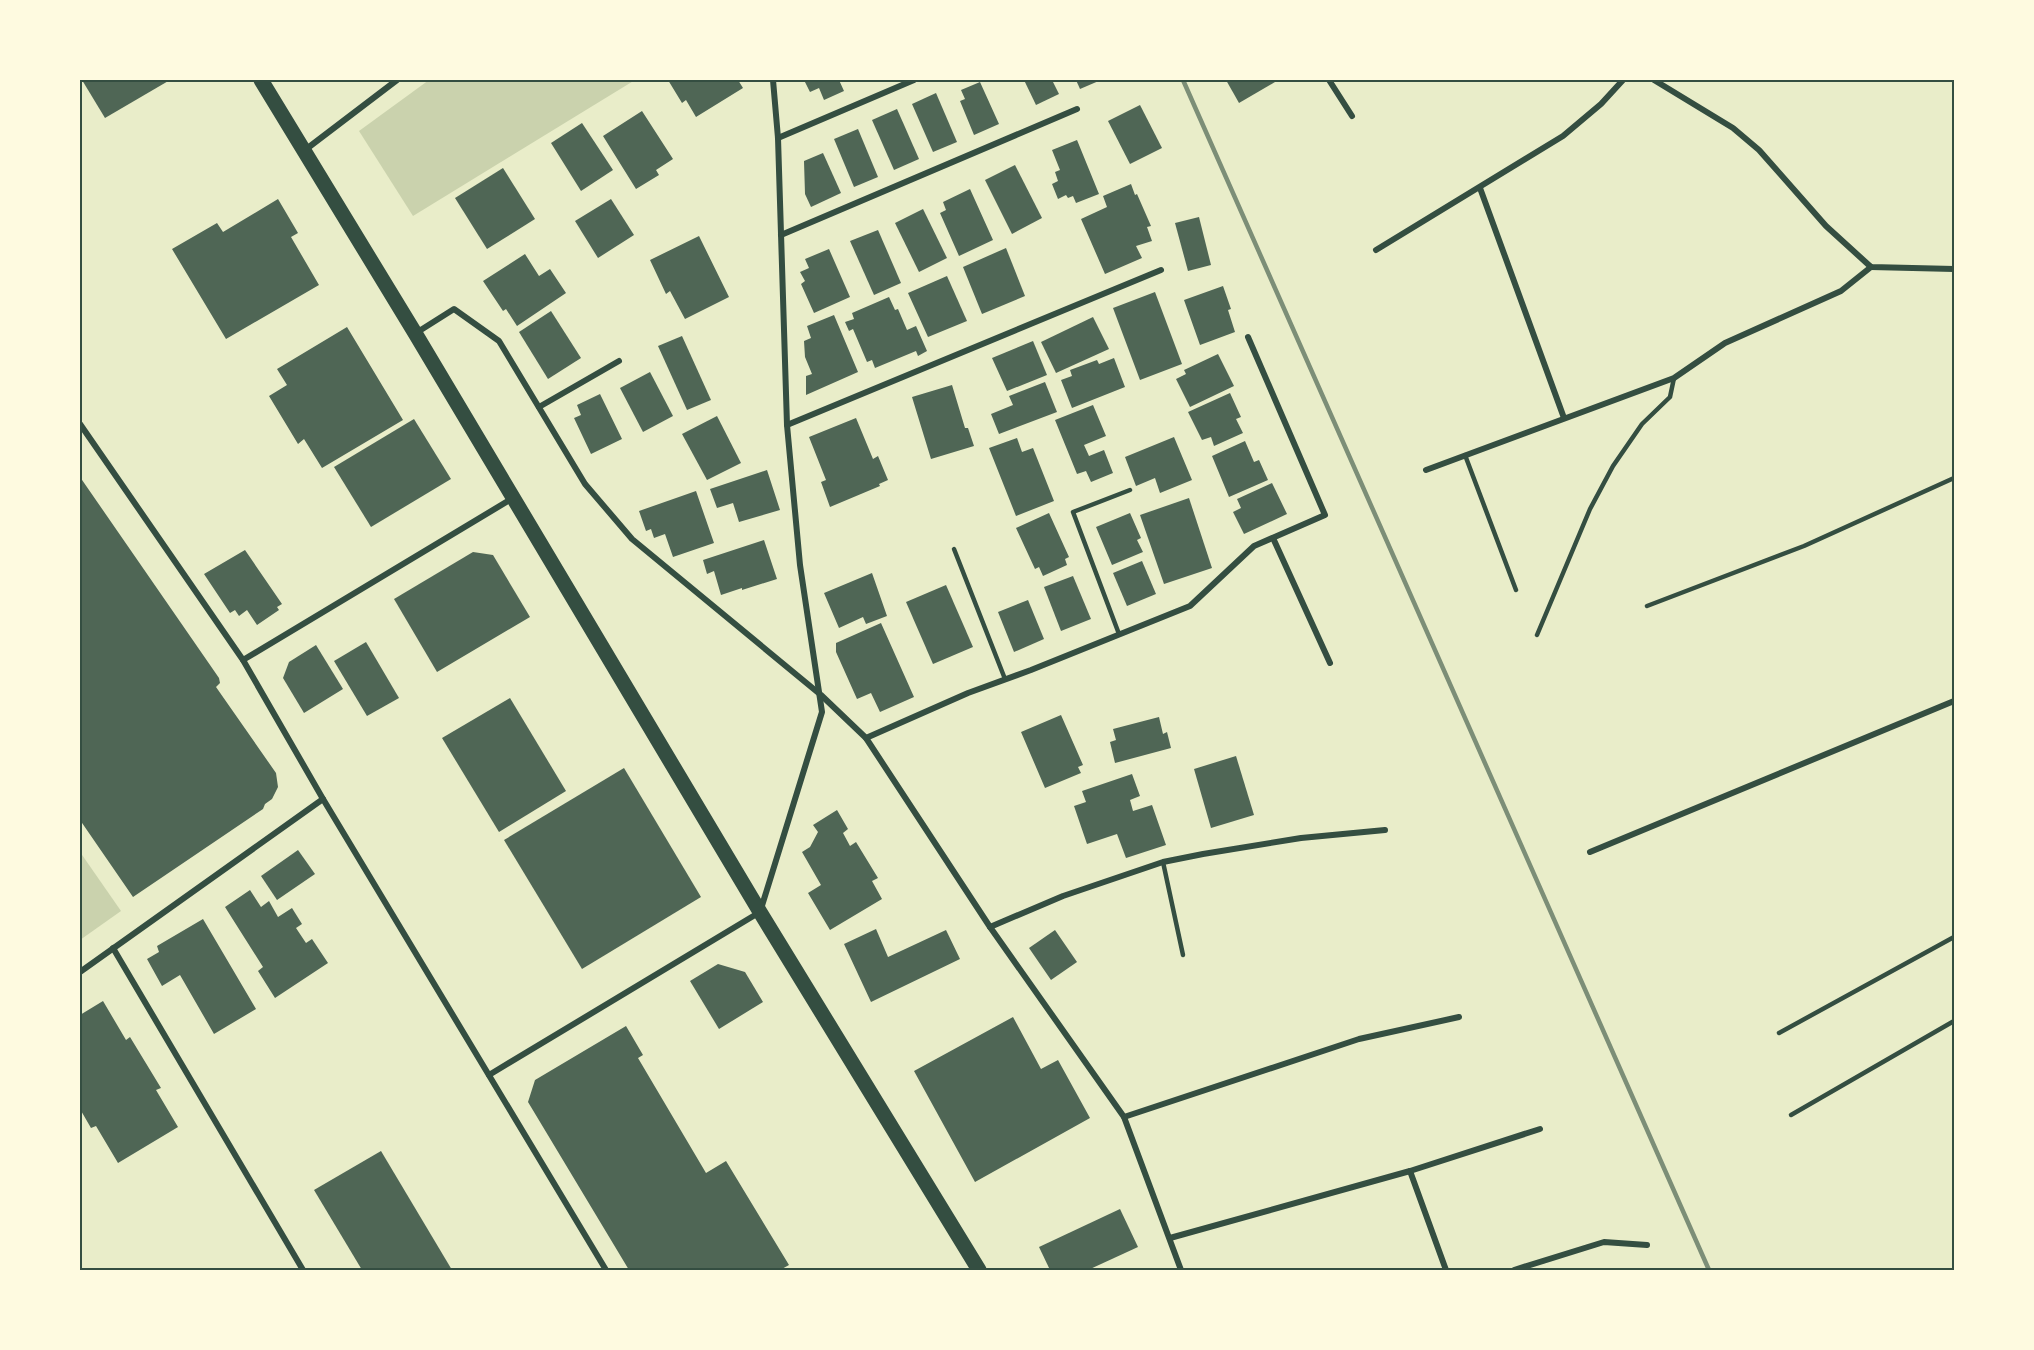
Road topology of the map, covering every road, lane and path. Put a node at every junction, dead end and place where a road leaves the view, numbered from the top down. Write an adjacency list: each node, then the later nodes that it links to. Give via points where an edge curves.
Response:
1 (261, 80): 11 (main road)
2 (397, 80): 11 (street)
3 (773, 80): 10 (street)
4 (914, 80): 10 (street)
5 (1329, 80): 9 (street)
6 (1623, 80): 12 (street, via 1563,136)
7 (1654, 80): 15 (street, via 1733,128 1760,150 1826,226)
8 (1077, 109): 13 (street)
9 (1352, 116)
10 (778, 138): 13 (street)
11 (304, 151): 18 (main road)
12 (1480, 188): 14 (street); 23 (street)
13 (781, 235): 25 (street)
14 (1376, 250)
15 (1871, 267): 16 (street); 21 (street, via 1841,291 1725,343)
16 (1954, 269)
17 (1161, 270): 25 (street)
18 (415, 333): 22 (street, via 453,309 499,341); 30 (main road)
19 (1248, 338): 31 (street, via 1325,515)
20 (619, 361): 22 (street)
21 (1674, 378): 23 (street); 36 (lane, via 1670,397 1642,424 1590,509)
22 (539, 407): 40 (street, via 585,484 632,539)
23 (1564, 418): 26 (street)
24 (80, 424): 37 (street)
25 (787, 425): 40 (street, via 800,565)
26 (1465, 455): 27 (street); 33 (lane)
27 (1426, 470)
28 (1954, 478): 34 (lane, via 1804,546)
29 (1130, 490): 35 (lane, via 1073,512)
30 (513, 498): 37 (street); 47 (main road)
31 (1273, 538): 35 (street, via 1254,546 1190,606); 38 (street)
32 (954, 549): 39 (lane)
33 (1516, 590)
34 (1647, 606)
35 (1119, 634): 39 (street)
36 (1537, 635)
37 (243, 660): 43 (street)
38 (1330, 663)
39 (1005, 679): 42 (street)
40 (821, 695): 42 (street); 47 (street, via 822,712)
41 (1954, 701): 45 (street)
42 (866, 738): 48 (street)
43 (323, 799): 50 (street); 56 (street)
44 (1385, 830): 46 (street, via 1301,838)
45 (1590, 852)
46 (1163, 862): 48 (street, via 1063,896); 51 (lane)
47 (760, 912): 56 (street); 65 (main road)
48 (990, 927): 58 (street)
49 (1954, 937): 55 (lane)
50 (113, 948): 52 (street); 63 (street)
51 (1183, 955)
52 (80, 972)
53 (1459, 1017): 58 (street, via 1359,1040)
54 (1954, 1021): 57 (lane)
55 (1779, 1033)
56 (489, 1075): 64 (street)
57 (1791, 1115)
58 (1124, 1117): 61 (street)
59 (1540, 1129): 60 (street)
60 (1410, 1171): 61 (street); 67 (street)
61 (1170, 1238): 66 (street)
62 (1647, 1245): 68 (street, via 1604,1242)
63 (303, 1270)
64 (606, 1270)
65 (979, 1270)
66 (1181, 1270)
67 (1446, 1270)
68 (1514, 1270)

